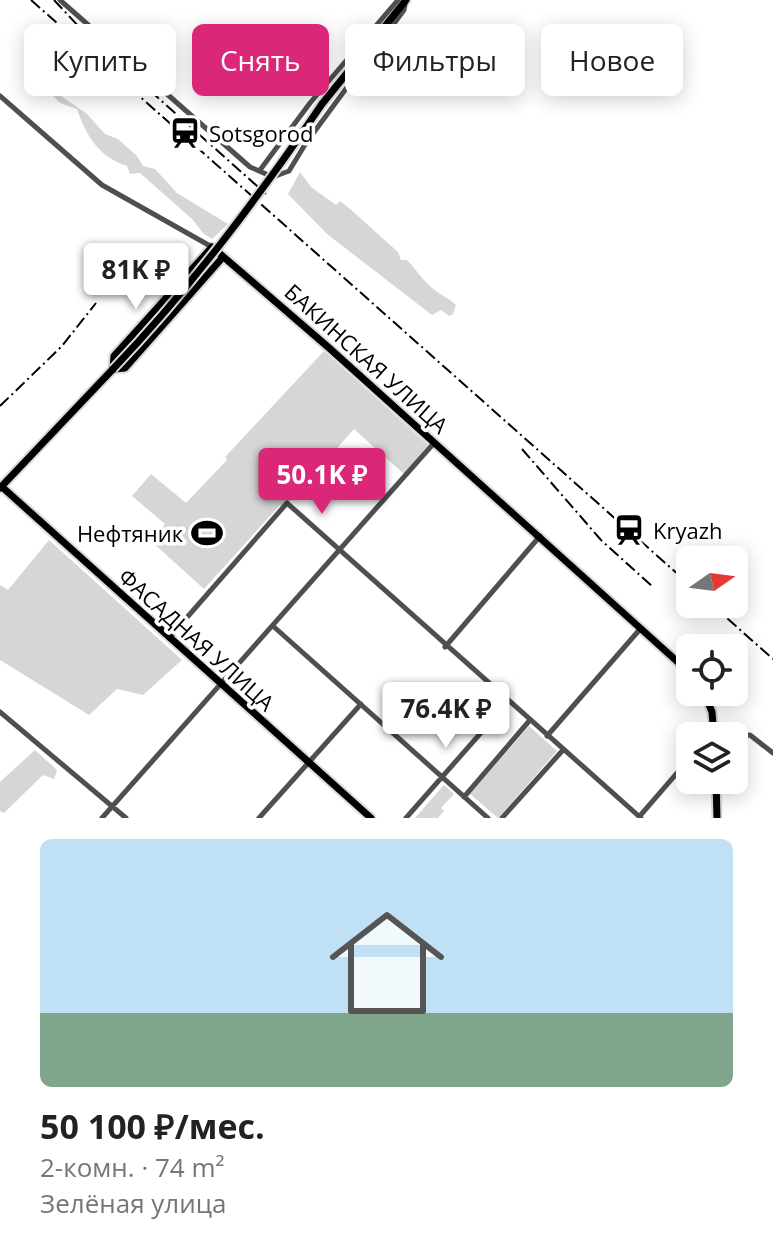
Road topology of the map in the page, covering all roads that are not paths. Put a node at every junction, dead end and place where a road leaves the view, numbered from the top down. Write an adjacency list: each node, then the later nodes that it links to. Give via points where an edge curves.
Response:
1 (60, 0): 4 (street, via 250,167)
2 (405, 1): 4 (street, via 310,103); 4 (street, via 404,10 289,171 273,177); 8 (main road, bridge, via 322,104 214,256)
3 (0, 96): 5 (street, БАКИНСКАЯ УЛИЦА, via 102,185)
4 (260, 170)
5 (212, 247): 6 (main road, БАКИНСКАЯ УЛИЦА); 7 (main road)
6 (223, 257): 7 (main road); 8 (main road, via 125,368); 9 (main road, БАКИНСКАЯ УЛИЦА)
7 (195, 268): 8 (main road, via 114,356)
8 (113, 369): 10 (main road)
9 (434, 443): 11 (main road, БАКИНСКАЯ УЛИЦА); 12 (street)
10 (0, 487): 15 (main road, ФАСАДНАЯ УЛИЦА)
11 (540, 536): 14 (main road, БАКИНСКАЯ УЛИЦА); 16 (street)
12 (340, 551): 13 (street); 15 (street, via 287,503); 16 (street)
13 (273, 626): 18 (street); 20 (street)
14 (642, 626): 17 (main road, БАКИНСКАЯ УЛИЦА); 24 (street)
15 (169, 638): 18 (main road, ФАСАДНАЯ УЛИЦА)
16 (445, 647): 19 (street)
17 (676, 659)
18 (221, 686): 27 (main road, ФАСАДНАЯ УЛИЦА); 32 (street)
19 (508, 702): 22 (street); 29 (street)
20 (361, 704): 27 (street); 29 (street)
21 (0, 712): 32 (street)
22 (530, 720): 24 (street); 31 (street)
23 (748, 735): 26 (street)
24 (547, 736): 25 (street)
25 (563, 750): 39 (street); 40 (street)
26 (773, 753)
27 (308, 763): 35 (street); 36 (main road, ФАСАДНАЯ УЛИЦА)
28 (676, 775): 40 (street)
29 (442, 777): 31 (street); 37 (street)
30 (716, 794): 41 (main road)
31 (464, 797): 38 (street)
32 (112, 806): 33 (street); 34 (street)
33 (102, 818)
34 (126, 818)
35 (259, 818)
36 (371, 818)
37 (406, 818)
38 (488, 818)
39 (502, 818)
40 (640, 818)
41 (717, 818)

